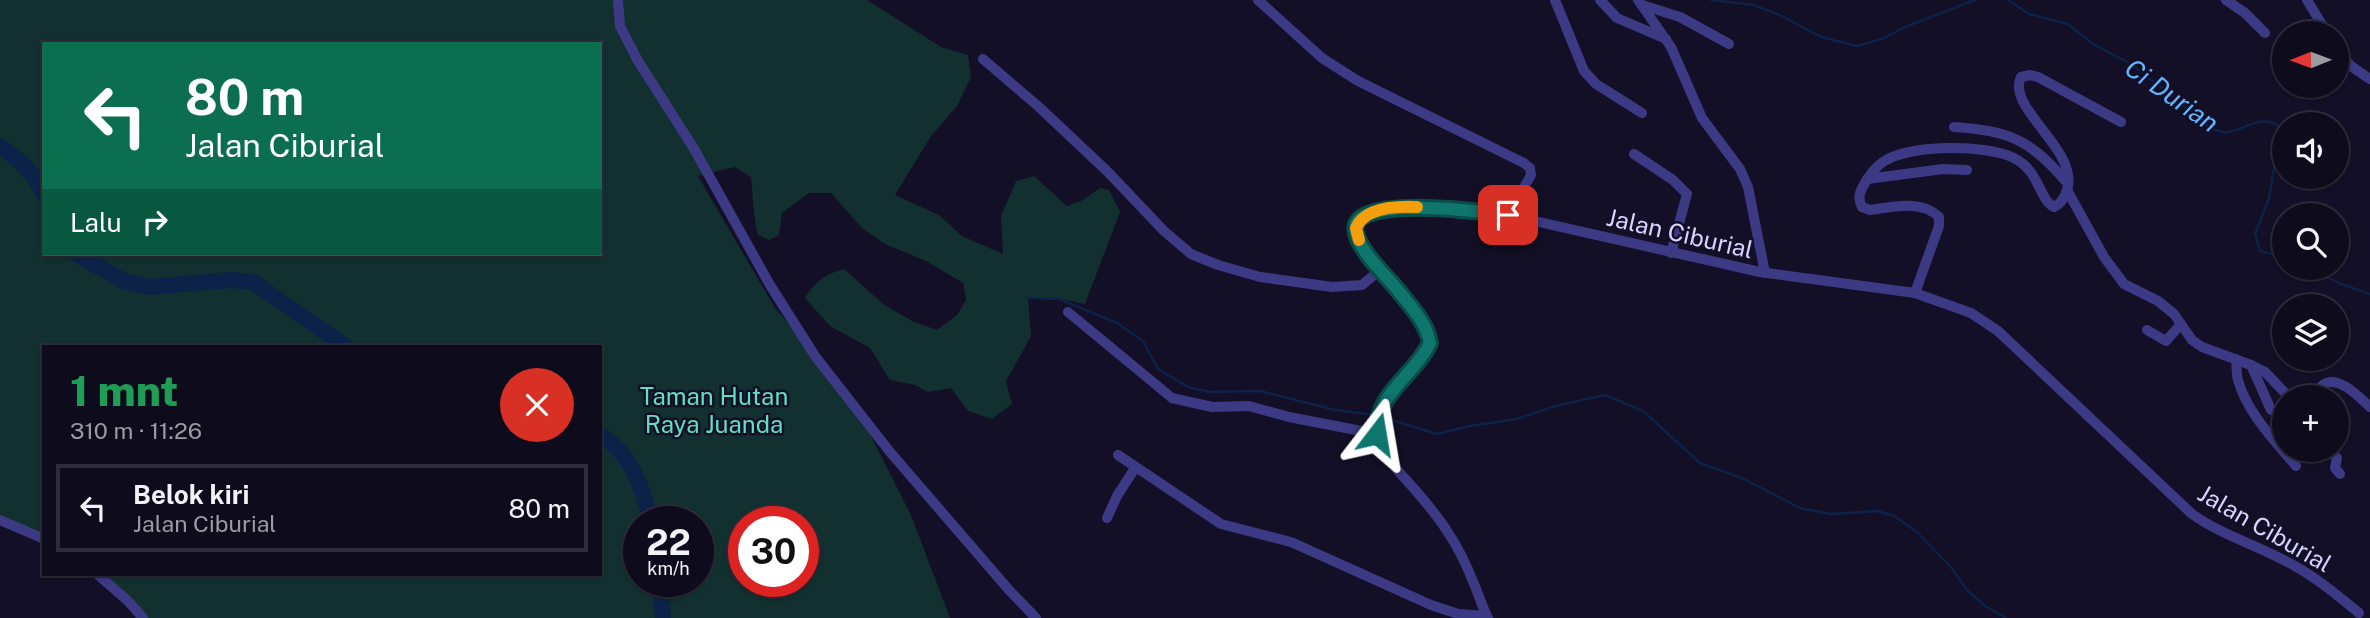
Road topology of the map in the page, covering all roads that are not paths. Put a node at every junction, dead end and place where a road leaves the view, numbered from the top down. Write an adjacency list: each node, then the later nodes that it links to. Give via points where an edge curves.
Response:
1 (618, 0): 49 (street, via 620,26 638,61 815,356 890,452)
2 (1258, 0): 22 (street, via 1322,58 1349,75 1524,163 1531,175)
3 (1555, 0): 15 (street, via 1584,71)
4 (1600, 0): 10 (street, via 1617,18)
5 (2226, 0): 9 (street)
6 (2307, 0): 8 (street)
7 (1640, 2): 10 (street); 11 (street, via 1680,17)
8 (2320, 21)
9 (2265, 33)
10 (1667, 40): 25 (street, via 1702,118 1748,187)
11 (1729, 44)
12 (983, 59): 24 (street, via 1049,116 1191,254 1260,277 1332,287 1362,285)
13 (2349, 63): 14 (street)
14 (2370, 79)
15 (1642, 113)
16 (2122, 122): 21 (street, via 2038,77 2021,77 2022,99 2058,150)
17 (1954, 127): 21 (street, via 1988,131 2025,143)
18 (1634, 154): 23 (street, via 1687,194)
19 (1967, 170): 20 (street)
20 (1867, 179): 21 (street, via 1882,163 1901,155 1973,147 2024,164 2050,206 2061,202); 26 (street, via 1859,195 1862,207 1920,207 1939,217)
21 (2068, 187): 28 (street, via 2104,257 2124,284 2158,301)
22 (1508, 215): 23 (street, Jalan Ciburial); 24 (street, Jalan Ciburial, via 1413,207 1364,216 1356,225 1356,234)
23 (1671, 253): 25 (street, Jalan Ciburial)
24 (1381, 269): 36 (street, Jalan Ciburial, via 1423,321 1430,343 1388,396 1380,410)
25 (1765, 273): 26 (street, Jalan Ciburial)
26 (1915, 293): 46 (street, Jalan Ciburial, via 1971,313 1998,331 2192,514 2312,576)
27 (1068, 312): 36 (street, via 1178,401 1212,407 1249,406)
28 (2181, 324): 29 (street, via 2166,341); 30 (street, via 2202,347)
29 (2147, 330)
30 (2236, 359): 31 (street); 39 (street, via 2246,399)
31 (2251, 365): 32 (street); 35 (street)
32 (2277, 385)
33 (2349, 390): 34 (street)
34 (2370, 407)
35 (2271, 410)
36 (1377, 434): 47 (street, via 1388,459 1449,533)
37 (1118, 455): 40 (street)
38 (2336, 462): 41 (street)
39 (2296, 467)
40 (1135, 468): 42 (street); 47 (street, via 1221,524 1291,542 1431,605)
41 (2340, 474)
42 (1107, 518)
43 (0, 520): 44 (street)
44 (42, 538)
45 (99, 576): 48 (street)
46 (2359, 613)
47 (1488, 617)
48 (142, 618)
49 (1036, 618)

